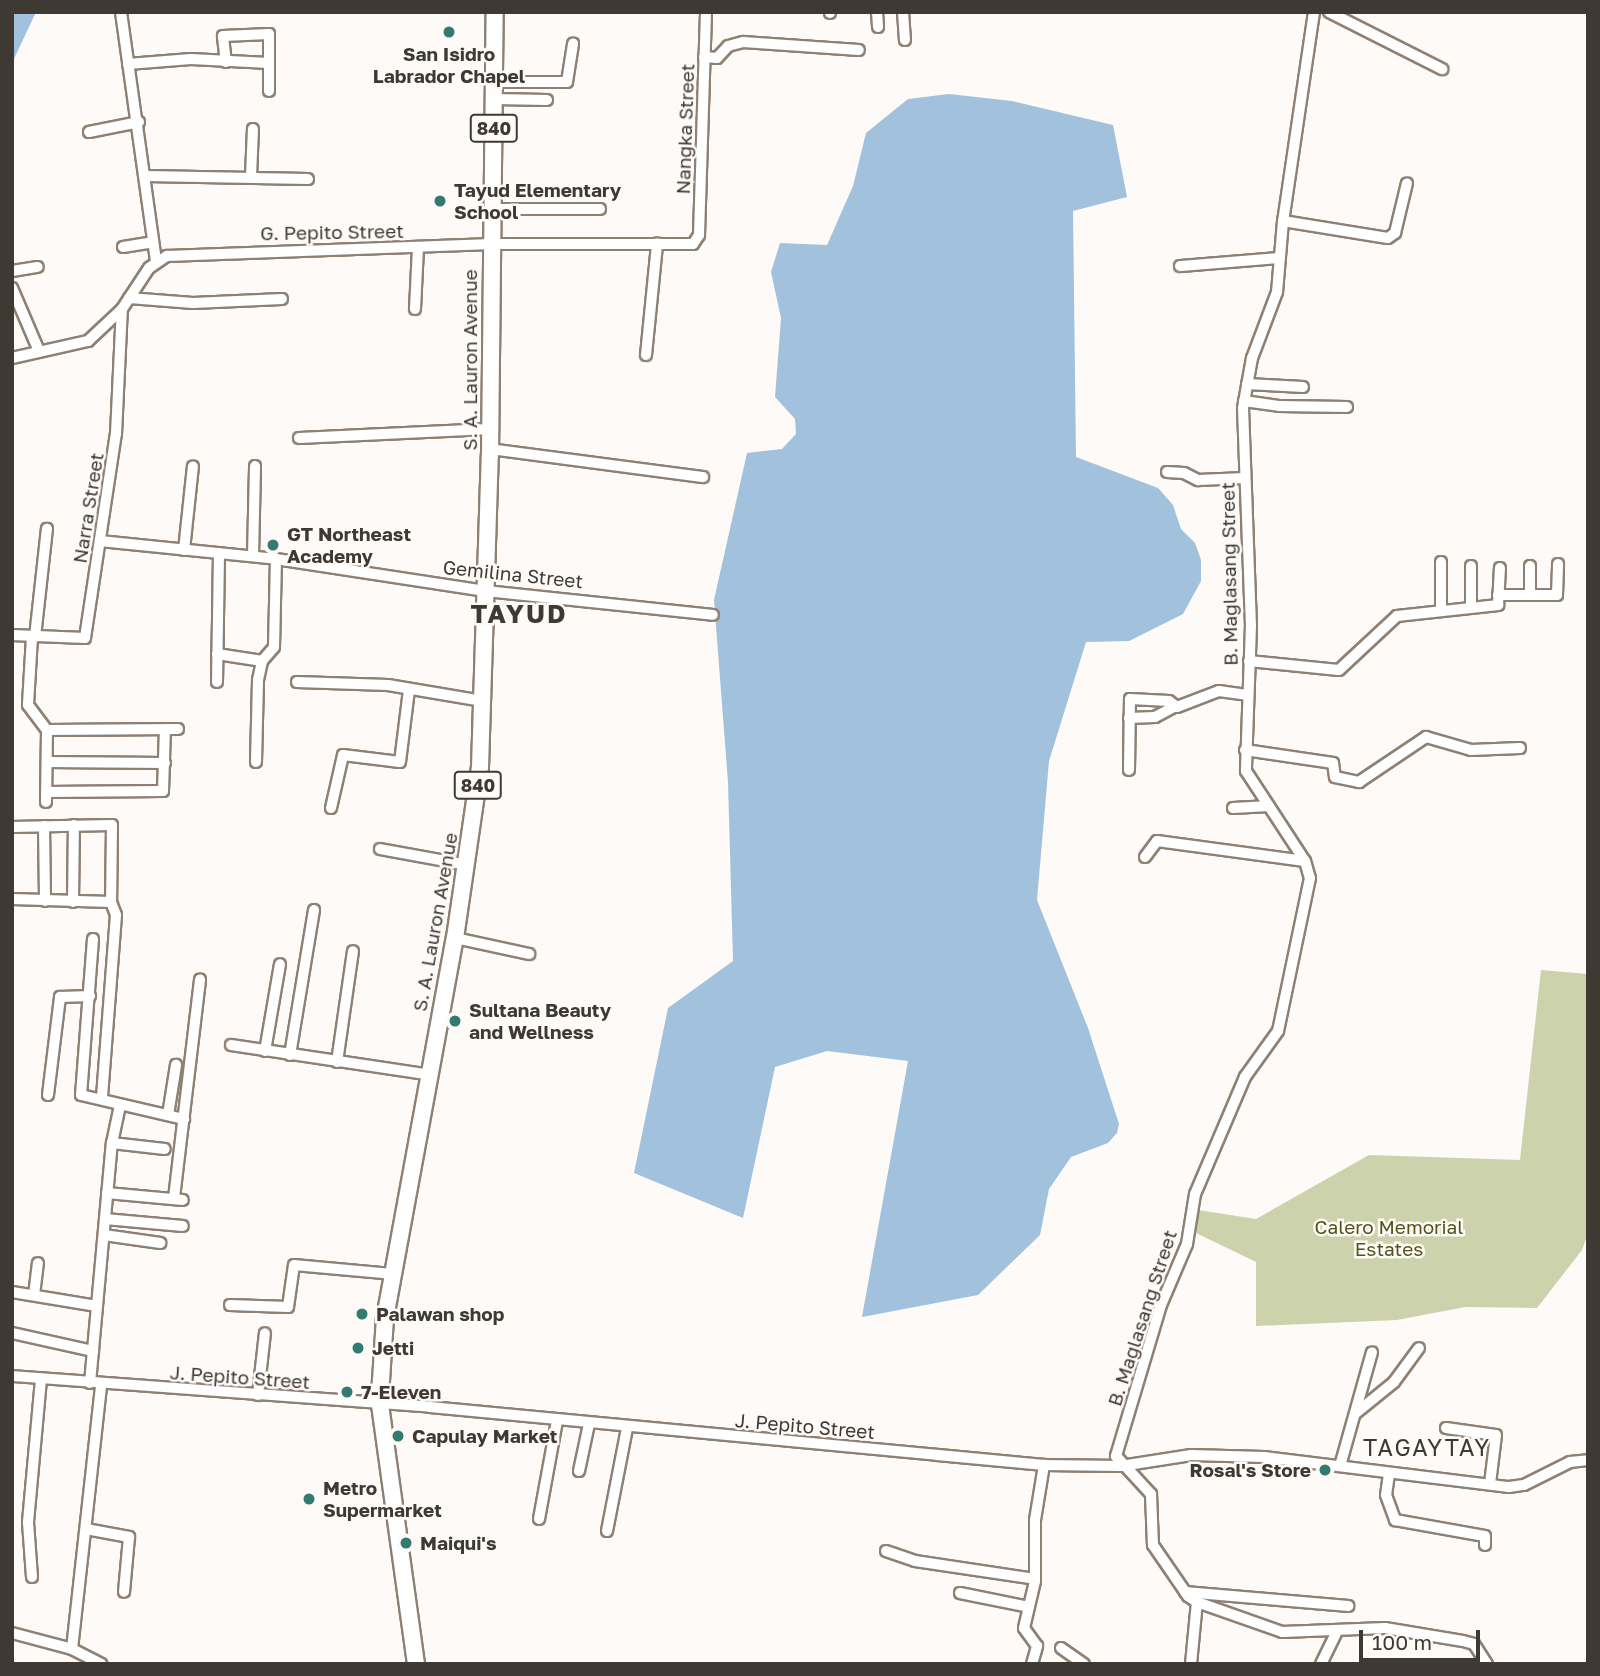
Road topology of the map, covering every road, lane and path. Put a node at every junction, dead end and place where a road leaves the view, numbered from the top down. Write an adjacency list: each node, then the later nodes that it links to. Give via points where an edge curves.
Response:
1 (121, 12): 15 (street)
2 (495, 12): 17 (highway, S. A. Lauron Avenue / 840)
3 (706, 12): 12 (street, Nangka Street)
4 (877, 12): 8 (street)
5 (903, 12): 9 (street)
6 (1314, 12): 29 (street, B. Maglasang Street)
7 (1329, 12): 16 (street)
8 (878, 27)
9 (905, 40)
10 (573, 43): 17 (street, via 567,82)
11 (859, 50): 12 (street, via 743,42 728,46 717,58)
12 (705, 58): 33 (street, Nangka Street, via 699,235)
13 (226, 62): 14 (street); 14 (street, via 223,36 269,34); 15 (street, via 191,59)
14 (269, 63): 18 (street)
15 (128, 64): 20 (street)
16 (1442, 69)
17 (494, 90): 19 (street); 27 (highway, S. A. Lauron Avenue / 840)
18 (269, 91)
19 (547, 100)
20 (139, 122): 22 (street); 23 (street)
21 (253, 129): 24 (street)
22 (89, 132)
23 (146, 176): 24 (street); 30 (street)
24 (251, 176): 25 (street)
25 (308, 179)
26 (1407, 183): 29 (street, via 1395,233 1388,238)
27 (494, 209): 28 (street); 31 (highway, S. A. Lauron Avenue / 840)
28 (600, 209)
29 (1283, 221): 36 (street, B. Maglasang Street)
30 (153, 242): 34 (street); 37 (street)
31 (492, 244): 32 (street, G. Pepito Street); 35 (street, G. Pepito Street); 53 (highway, S. A. Lauron Avenue / 840)
32 (657, 244): 33 (street, G. Pepito Street); 47 (street)
33 (693, 244)
34 (123, 247)
35 (418, 247): 37 (street, G. Pepito Street, via 182,254); 45 (street)
36 (1280, 258): 38 (street); 49 (street, B. Maglasang Street, via 1277,292)
37 (156, 262): 42 (street)
38 (1180, 266)
39 (38, 267): 40 (street)
40 (12, 271)
41 (12, 288): 46 (street)
42 (128, 298): 43 (street, via 193,303); 44 (street)
43 (282, 299)
44 (122, 309): 46 (street, via 88,341); 62 (street, Narra Street, via 116,434)
45 (415, 309)
46 (39, 351): 48 (street)
47 (646, 355)
48 (12, 358)
49 (1247, 384): 50 (street); 51 (street, B. Maglasang Street)
50 (1303, 387)
51 (1244, 401): 52 (street); 60 (street, B. Maglasang Street)
52 (1347, 407)
53 (490, 429): 54 (street); 55 (highway, S. A. Lauron Avenue / 840)
54 (299, 438)
55 (490, 450): 59 (street); 72 (highway, S. A. Lauron Avenue / 840)
56 (193, 466): 63 (street)
57 (255, 466): 65 (street)
58 (1167, 472): 60 (street, via 1198,480)
59 (703, 477)
60 (1245, 478): 82 (street, B. Maglasang Street)
61 (47, 529): 79 (street)
62 (100, 541): 63 (street, Gemilina Street); 79 (street, Narra Street, via 85,638)
63 (184, 550): 64 (street, Gemilina Street)
64 (219, 553): 65 (street, Gemilina Street); 80 (street)
65 (253, 556): 66 (street, Gemilina Street)
66 (276, 559): 72 (street, Gemilina Street); 81 (street, via 274,647)
67 (1441, 562): 76 (street)
68 (1558, 564): 74 (street, via 1557,594)
69 (1471, 566): 75 (street)
70 (1530, 566): 74 (street)
71 (1500, 568): 73 (street)
72 (486, 591): 77 (street, Gemilina Street); 87 (highway, S. A. Lauron Avenue / 840)
73 (1498, 595): 74 (street); 75 (street, via 1498,605)
74 (1530, 595)
75 (1471, 607): 76 (street)
76 (1441, 610): 82 (street, via 1397,616 1336,671)
77 (713, 615)
78 (12, 635): 79 (street, Narra Street)
79 (33, 637): 92 (street, via 28,705)
80 (216, 654): 81 (street); 83 (street)
81 (262, 661): 96 (street)
82 (1249, 661): 86 (street, B. Maglasang Street)
83 (217, 682)
84 (297, 682): 85 (street)
85 (409, 690): 87 (street); 101 (street, via 400,762 343,755)
86 (1247, 695): 88 (street, via 1219,691); 94 (street, B. Maglasang Street)
87 (483, 701): 108 (highway, S. A. Lauron Avenue / 840)
88 (1174, 707): 89 (street, via 1155,717); 89 (street, via 1169,701 1130,699)
89 (1129, 718): 98 (street)
90 (165, 729): 91 (street); 92 (street); 97 (street)
91 (178, 729)
92 (47, 730): 95 (street)
93 (1520, 748): 94 (street, via 1471,750 1426,737 1359,782 1335,777 1333,763)
94 (1245, 750): 99 (street, B. Maglasang Street, via 1246,771)
95 (47, 762): 97 (street); 97 (street, via 46,797 161,792 166,788)
96 (256, 762)
97 (165, 763)
98 (1129, 770)
99 (1269, 806): 100 (street); 107 (street, B. Maglasang Street)
100 (1233, 807)
101 (331, 808)
102 (74, 825): 103 (street); 111 (street); 112 (street, via 112,825)
103 (44, 826): 104 (street); 110 (street)
104 (12, 827)
105 (380, 849): 108 (street)
106 (1144, 857): 107 (street, via 1157,841)
107 (1305, 861): 162 (street, B. Maglasang Street, via 1310,878 1278,1031 1245,1077 1195,1194 1187,1244 1161,1305 1117,1451)
108 (467, 865): 114 (highway, S. A. Lauron Avenue / 840)
109 (12, 899): 110 (street)
110 (45, 901): 111 (street)
111 (73, 902): 112 (street)
112 (111, 902): 128 (street, via 116,915)
113 (314, 910): 123 (street)
114 (455, 938): 117 (street); 126 (highway, S. A. Lauron Avenue / 840)
115 (93, 939): 120 (street)
116 (353, 951): 124 (street)
117 (529, 954)
118 (280, 964): 122 (street)
119 (200, 980): 131 (street)
120 (90, 996): 127 (street, via 60,997); 128 (street, via 81,1095)
121 (230, 1045): 122 (street)
122 (265, 1051): 123 (street)
123 (290, 1055): 124 (street)
124 (337, 1062): 126 (street)
125 (176, 1065): 130 (street)
126 (431, 1075): 140 (highway, S. A. Lauron Avenue / 840)
127 (48, 1095)
128 (102, 1097): 129 (street)
129 (120, 1105): 130 (street); 132 (street)
130 (168, 1115): 131 (street)
131 (184, 1119): 134 (street, via 179,1199)
132 (112, 1143): 133 (street); 134 (street)
133 (165, 1149)
134 (107, 1193): 135 (street)
135 (105, 1219): 136 (street); 137 (street)
136 (183, 1226)
137 (103, 1235): 138 (street); 144 (street)
138 (160, 1243)
139 (38, 1263): 142 (street)
140 (392, 1274): 143 (street, via 294,1265 288,1307); 154 (highway, S. A. Lauron Avenue / 840, via 384,1318)
141 (12, 1292): 142 (street)
142 (34, 1295): 144 (street)
143 (230, 1305)
144 (97, 1306): 148 (street)
145 (12, 1333): 148 (street)
146 (265, 1333): 153 (street)
147 (1419, 1348): 155 (street, via 1394,1382)
148 (93, 1351): 152 (street)
149 (1372, 1352): 155 (street)
150 (12, 1376): 151 (street, J. Pepito Street)
151 (41, 1379): 152 (street, J. Pepito Street); 172 (street, via 28,1522)
152 (95, 1384): 153 (street, J. Pepito Street); 168 (street)
153 (258, 1395): 154 (street, J. Pepito Street)
154 (380, 1404): 156 (street, J. Pepito Street); 185 (highway, S. A. Lauron Avenue / 840)
155 (1356, 1413): 163 (street)
156 (558, 1421): 157 (street, J. Pepito Street); 167 (street)
157 (589, 1424): 158 (street, J. Pepito Street); 164 (street)
158 (627, 1427): 161 (street, J. Pepito Street); 169 (street)
159 (1446, 1428): 166 (street, via 1496,1435)
160 (1588, 1460): 166 (street, J. Pepito Street, via 1570,1462 1524,1485)
161 (1044, 1465): 162 (street, J. Pepito Street); 173 (street, via 1035,1520)
162 (1121, 1466): 163 (street, J. Pepito Street, via 1191,1455); 175 (street, via 1150,1494 1153,1545)
163 (1340, 1466): 165 (street, J. Pepito Street)
164 (579, 1471)
165 (1389, 1474): 166 (street, J. Pepito Street); 170 (street, via 1386,1494 1395,1520 1485,1536)
166 (1490, 1484)
167 (540, 1519)
168 (86, 1529): 174 (street, via 129,1537); 183 (street)
169 (607, 1531)
170 (1485, 1545)
171 (886, 1551): 173 (street, via 915,1561)
172 (32, 1577)
173 (1035, 1579): 179 (street)
174 (124, 1592)
175 (1185, 1592): 177 (street); 178 (street)
176 (960, 1593): 179 (street)
177 (1197, 1602): 181 (street, via 1282,1632); 188 (street)
178 (1348, 1606)
179 (1029, 1607): 186 (street, via 1024,1632 1037,1646)
180 (12, 1633): 183 (street)
181 (1336, 1633): 189 (street); 190 (street, via 1385,1628 1463,1641 1474,1644)
182 (1061, 1648): 187 (street)
183 (72, 1649): 184 (street)
184 (101, 1664)
185 (416, 1664)
186 (1032, 1664)
187 (1084, 1664)
188 (1191, 1664)
189 (1321, 1664)
190 (1487, 1664)

